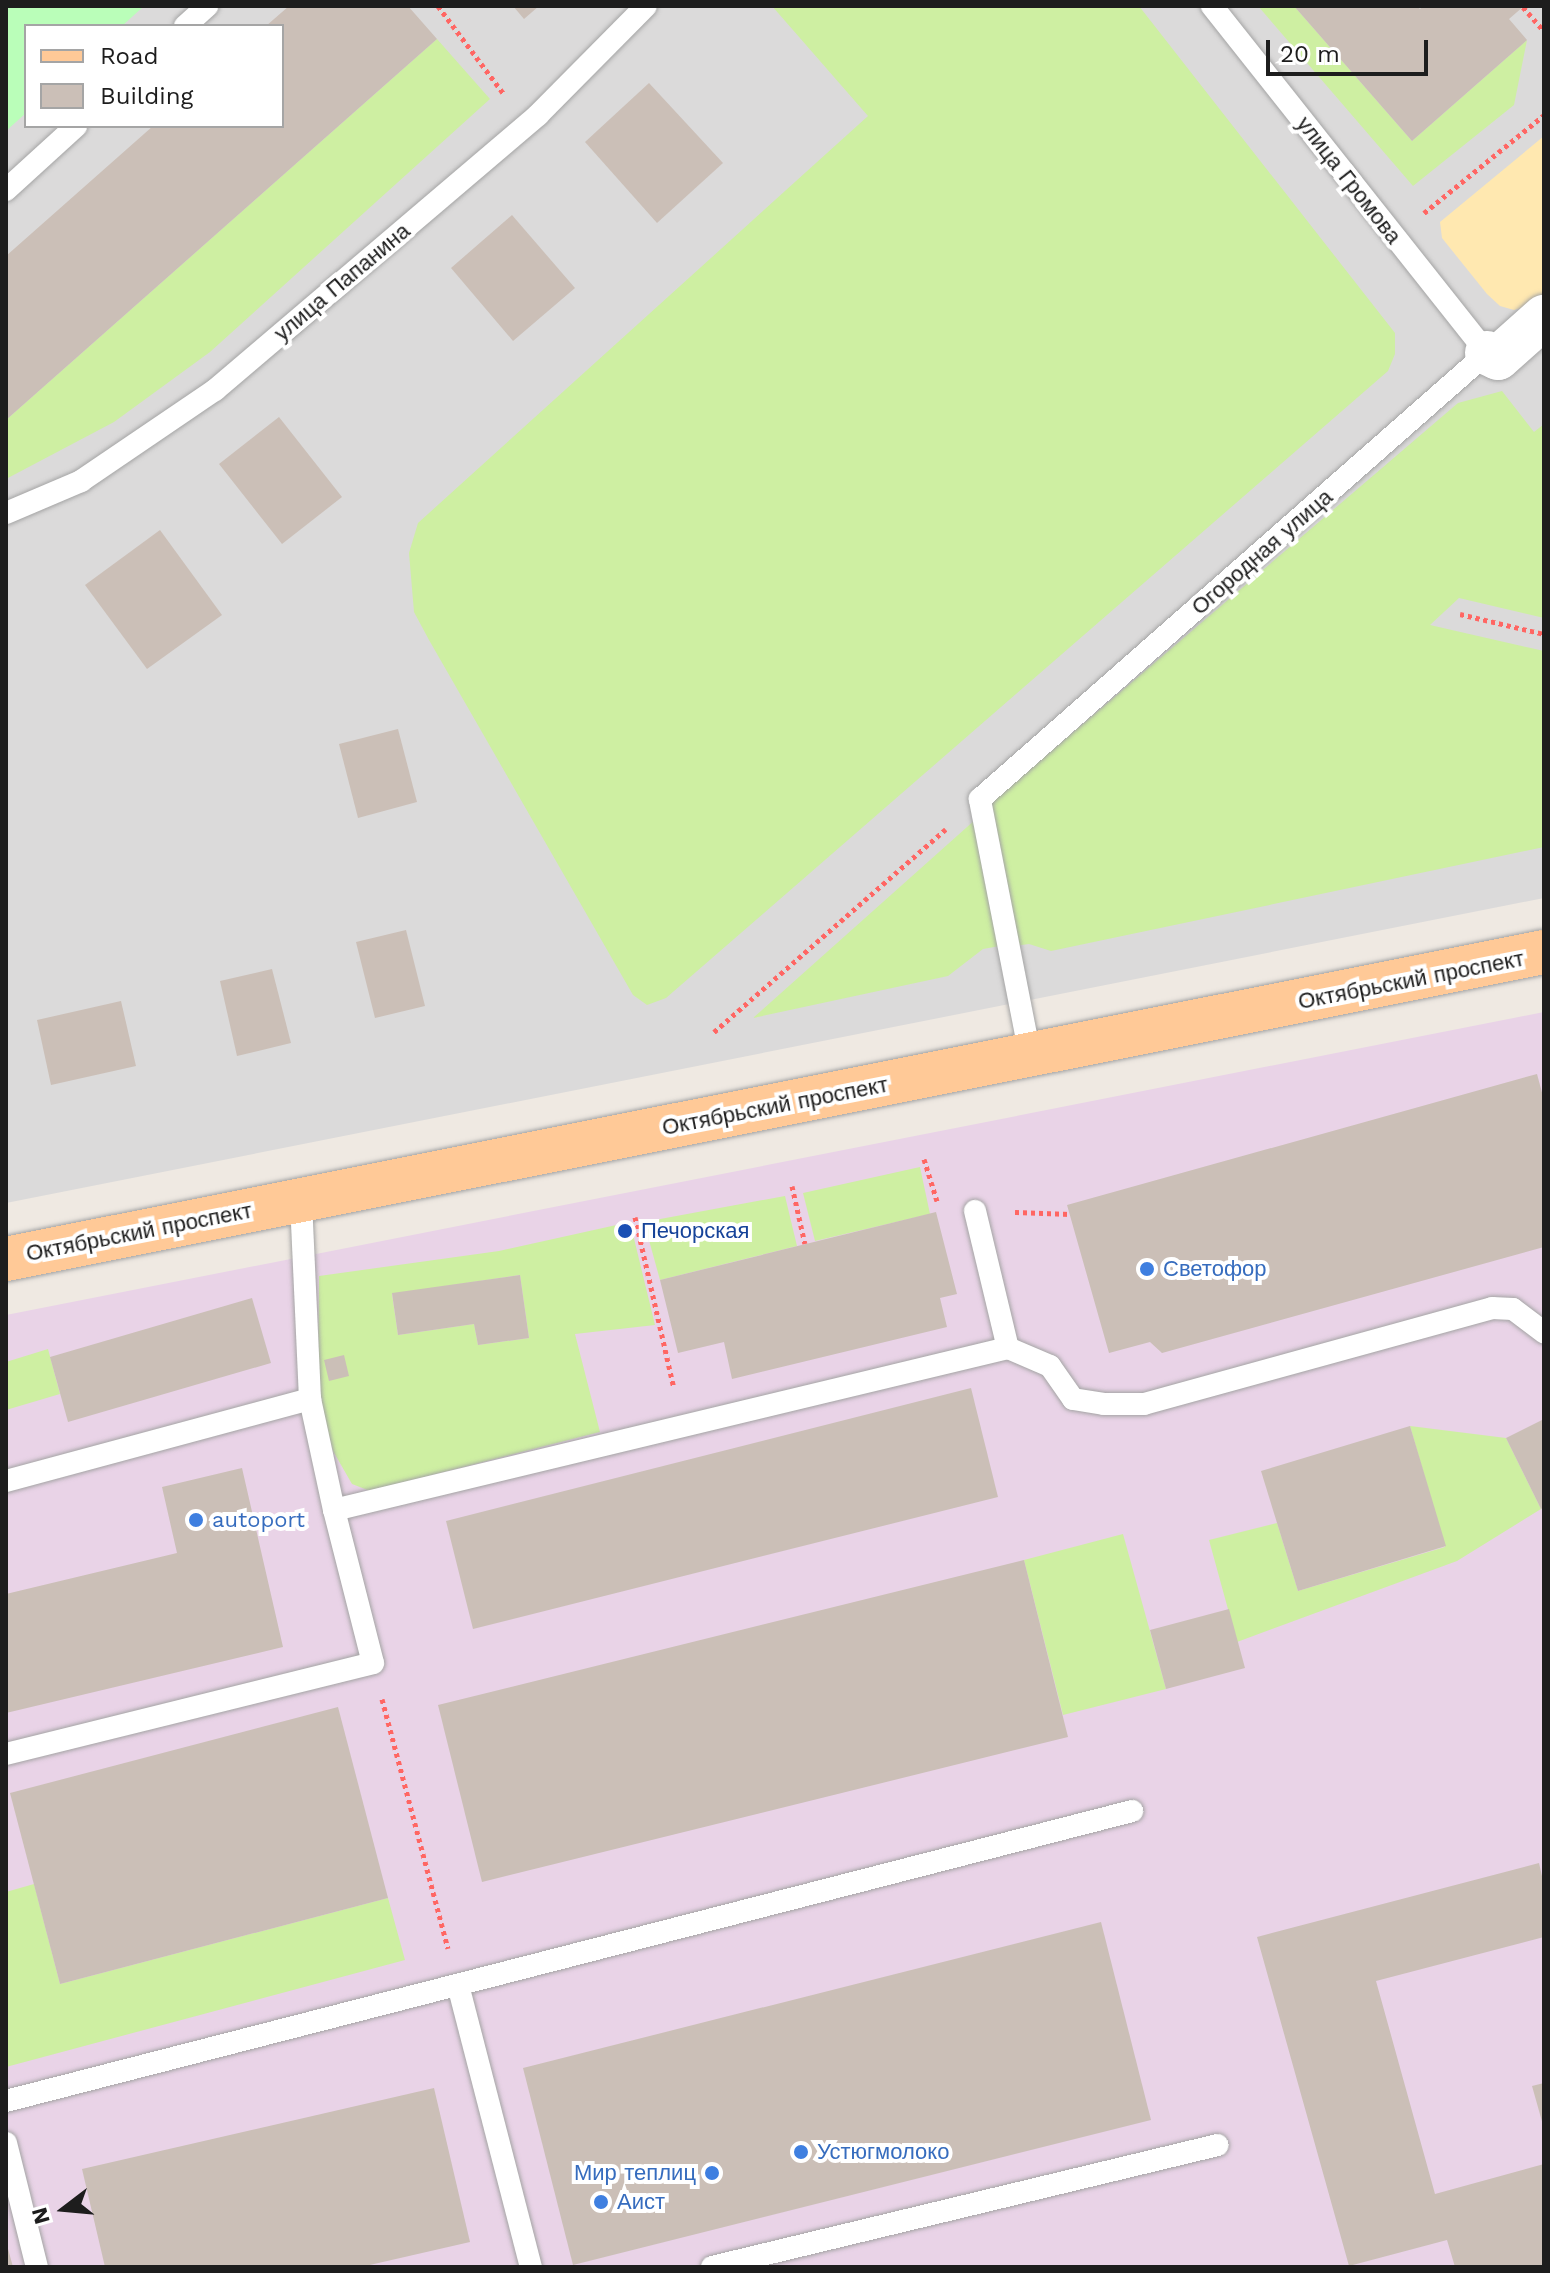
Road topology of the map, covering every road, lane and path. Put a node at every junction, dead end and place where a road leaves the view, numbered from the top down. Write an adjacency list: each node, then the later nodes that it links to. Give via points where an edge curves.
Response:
1 (207, 6): 5 (lane)
2 (646, 6): 13 (lane, улица Папанина, via 538,115 215,390 81,481)
3 (1212, 6): 10 (lane, улица Громова)
4 (1523, 7): 6 (path)
5 (187, 24)
6 (1544, 31)
7 (1544, 115): 10 (path)
8 (74, 128): 9 (lane)
9 (6, 190)
10 (1394, 237): 12 (lane, улица Громова)
11 (1544, 317): 12 (street, Огородная улица, via 1498,358)
12 (1487, 353): 16 (lane, Огородная улица)
13 (6, 513)
14 (1460, 614): 15 (path)
15 (1544, 634)
16 (980, 799): 18 (path); 19 (lane)
17 (1544, 952): 19 (main road, Октябрьский проспект)
18 (714, 1032)
19 (1030, 1055): 21 (main road, Октябрьский проспект)
20 (792, 1186): 24 (path)
21 (301, 1199): 25 (main road, Октябрьский проспект); 28 (lane)
22 (975, 1211): 27 (lane)
23 (635, 1217): 29 (path)
24 (805, 1244)
25 (6, 1259)
26 (1544, 1332): 27 (lane, via 1513,1309 1492,1308 1144,1404 1073,1399 1050,1366)
27 (1008, 1348): 29 (lane)
28 (310, 1399): 30 (lane); 31 (lane)
29 (683, 1426): 31 (lane)
30 (6, 1481)
31 (334, 1510): 32 (lane)
32 (373, 1663): 33 (lane); 35 (path)
33 (6, 1754)
34 (1132, 1811): 35 (lane)
35 (458, 1985): 36 (lane); 40 (lane)
36 (6, 2101)
37 (6, 2143): 39 (lane)
38 (1218, 2145): 41 (lane)
39 (37, 2267)
40 (531, 2267)
41 (712, 2267)

